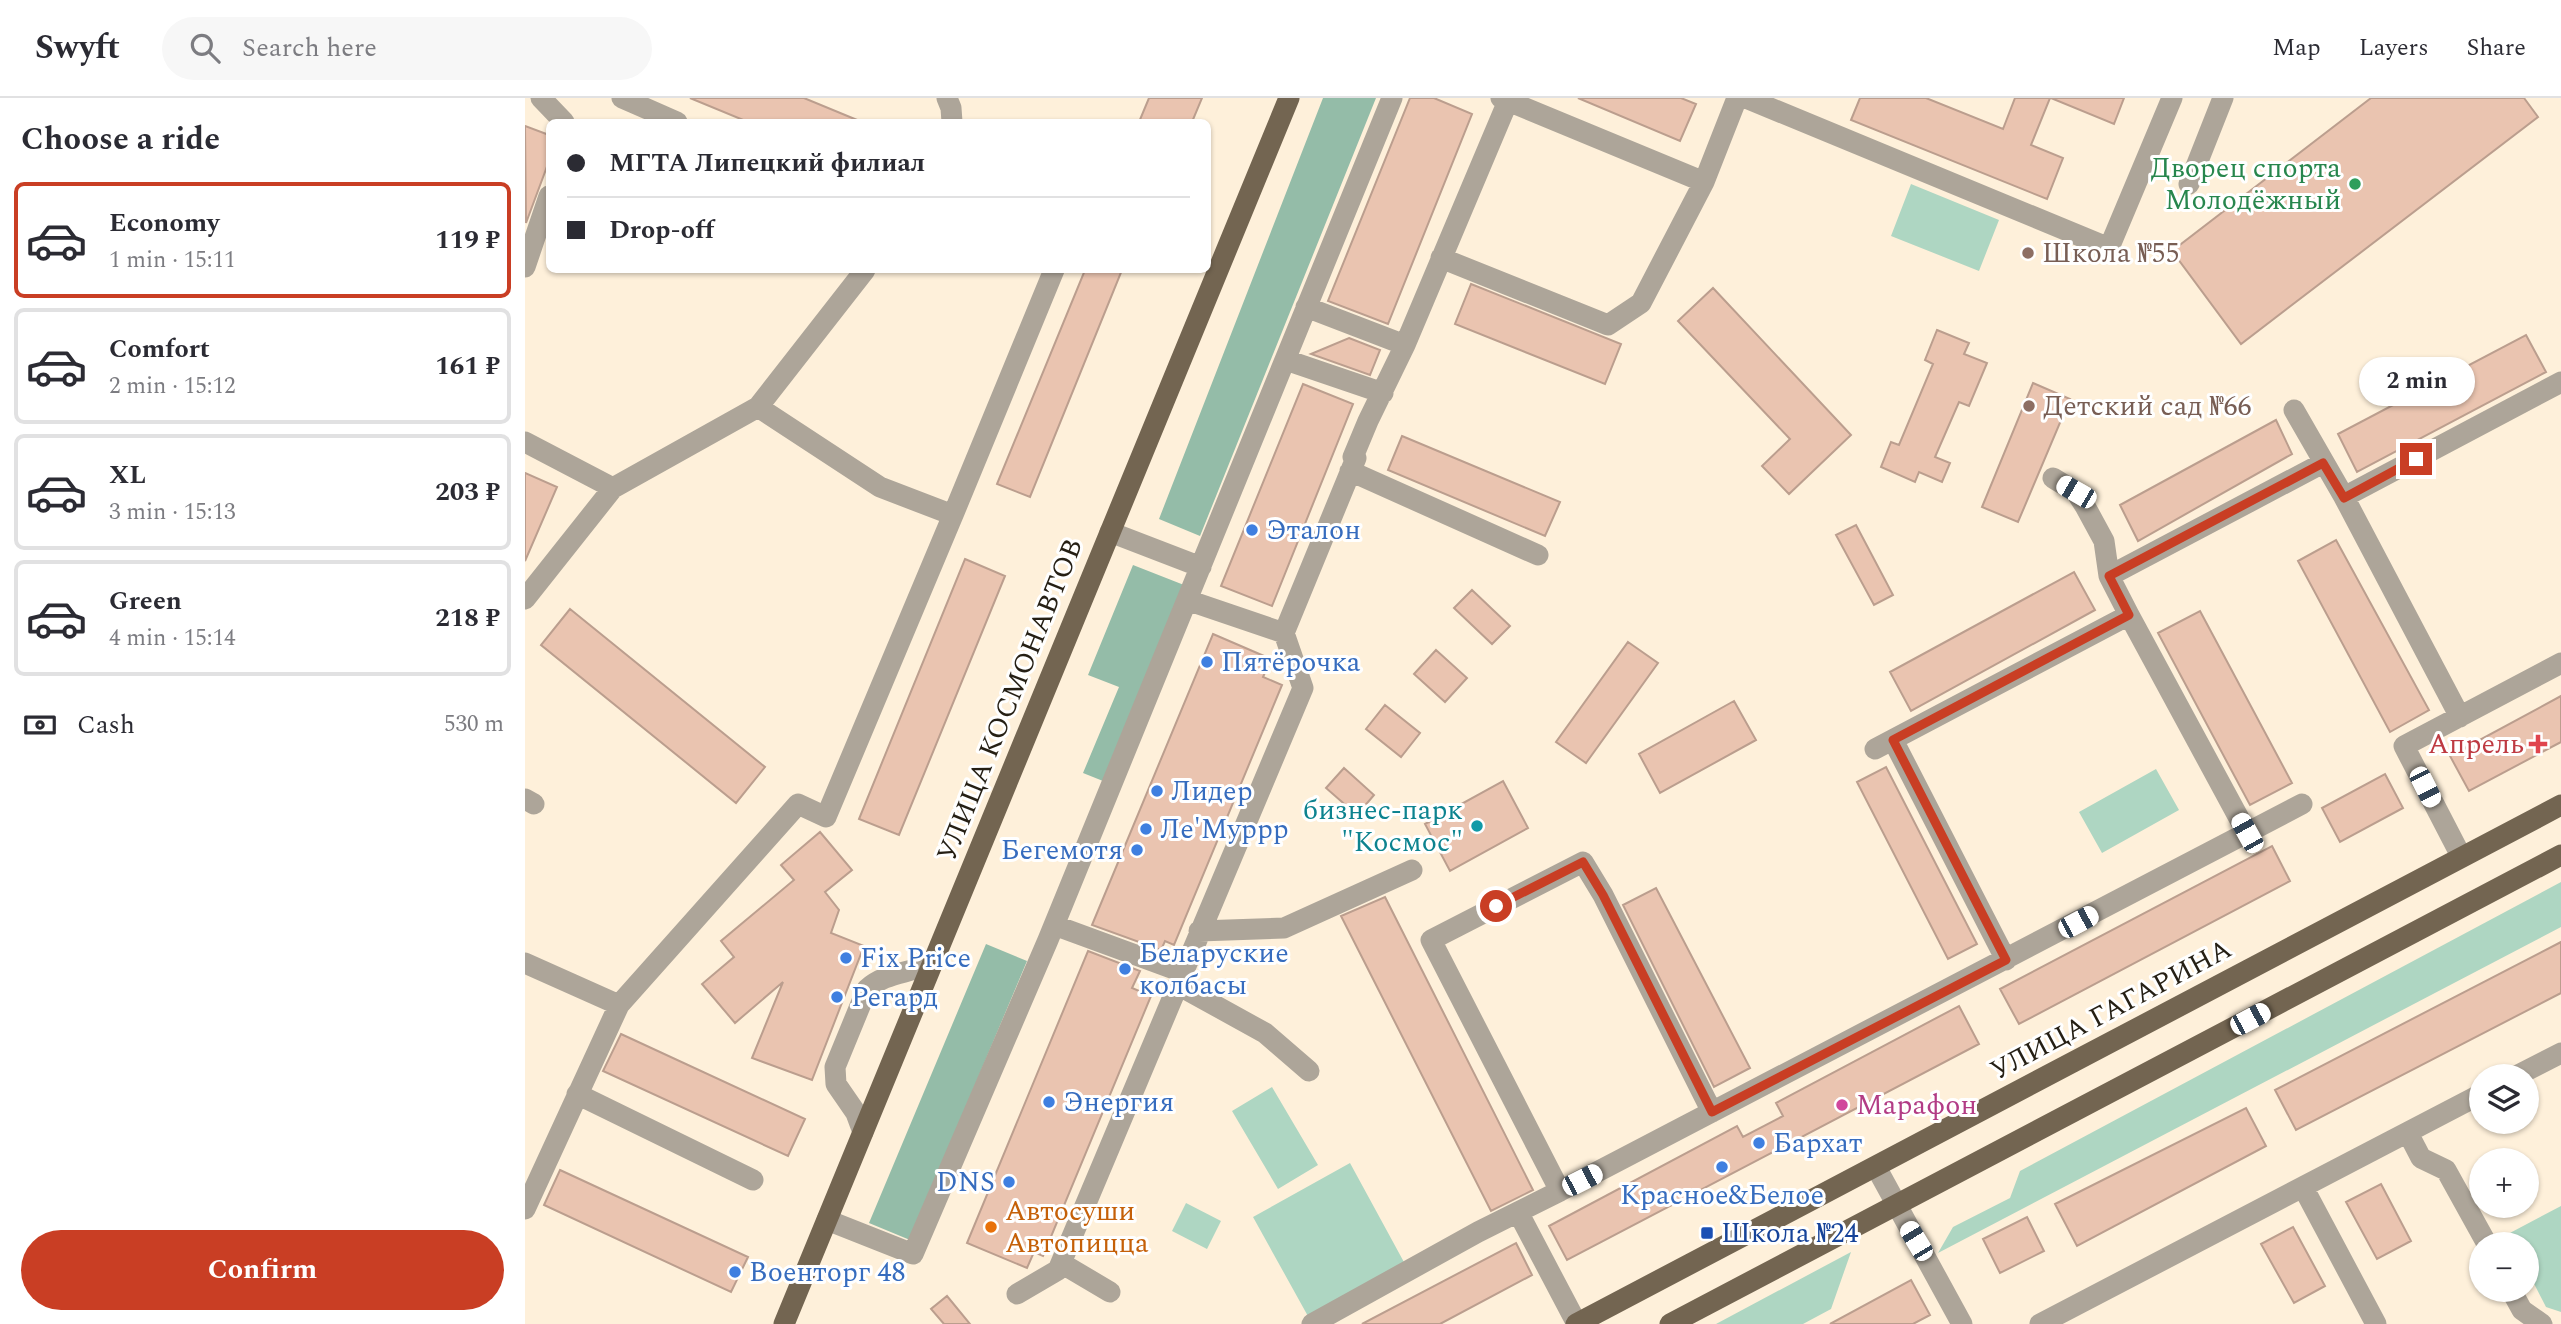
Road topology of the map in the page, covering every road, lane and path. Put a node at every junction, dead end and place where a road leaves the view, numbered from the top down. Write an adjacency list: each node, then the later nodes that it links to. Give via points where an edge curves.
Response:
1 (541, 98): 10 (street)
2 (622, 98): 11 (street)
3 (947, 98): 12 (street)
4 (1289, 98): 34 (main road, УЛИЦА КОСМОНАВТОВ)
5 (1392, 98): 20 (street)
6 (2172, 98): 9 (street, via 2109,248)
7 (2223, 98): 14 (street)
8 (1504, 99): 13 (street); 16 (street)
9 (1734, 100): 13 (street)
10 (561, 119)
11 (670, 119)
12 (952, 119)
13 (1704, 182): 16 (street, via 1641,303 1608,325)
14 (2189, 184)
15 (546, 205): 17 (street)
16 (1441, 258): 21 (street)
17 (525, 267)
18 (863, 273): 25 (street)
19 (1053, 273): 33 (street)
20 (1306, 307): 21 (street); 22 (street)
21 (1405, 345): 24 (street)
22 (1286, 360): 24 (street); 36 (street)
23 (2561, 382): 32 (street)
24 (1383, 393): 29 (street)
25 (758, 407): 31 (street); 33 (street, via 880,487)
26 (2294, 410): 28 (street)
27 (525, 442): 31 (street)
28 (2323, 463): 32 (street); 37 (street)
29 (1350, 471): 35 (street); 41 (street)
30 (2053, 478): 37 (street, via 2076,492 2104,541)
31 (613, 488): 38 (street)
32 (2344, 498): 43 (street)
33 (953, 515): 56 (street, via 826,817 799,804)
34 (1110, 532): 36 (street); 53 (main road, УЛИЦА КОСМОНАВТОВ)
35 (1538, 555)
36 (1201, 567): 39 (street)
37 (2109, 576): 40 (street)
38 (525, 599)
39 (1187, 600): 41 (street); 50 (street)
40 (2129, 615): 46 (street); 52 (street, via 1884,744)
41 (1284, 633): 51 (street, via 1303,688)
42 (2561, 663): 43 (street)
43 (2460, 717): 48 (street, via 2404,746)
44 (2302, 804): 46 (street)
45 (2561, 805): 48 (main road, УЛИЦА ГАГАРИНА)
46 (2247, 833): 52 (street)
47 (2561, 855): 69 (main road)
48 (2461, 856): 65 (main road, УЛИЦА ГАГАРИНА)
49 (1412, 870): 51 (street, via 1284,928)
50 (1054, 925): 55 (street); 72 (street, via 913,1254)
51 (1199, 931): 55 (street)
52 (2006, 960): 62 (street)
53 (933, 962): 63 (main road, УЛИЦА КОСМОНАВТОВ); 63 (street, via 867,989 835,1067 836,1084)
54 (525, 963): 56 (street)
55 (1180, 979): 59 (street, via 1265,1033); 74 (street)
56 (619, 1005): 60 (street)
57 (2561, 1053): 58 (street)
58 (2539, 1064)
59 (1309, 1071)
60 (577, 1094): 66 (street); 70 (street)
61 (2469, 1100): 64 (street)
62 (1712, 1112): 68 (street); 68 (street, via 1583,862 1431,940)
63 (863, 1132): 72 (main road, УЛИЦА КОСМОНАВТОВ)
64 (2408, 1133): 67 (street); 73 (street, via 2421,1158 2447,1170)
65 (1876, 1167): 69 (street); 81 (main road, УЛИЦА ГАГАРИНА)
66 (753, 1180)
67 (2303, 1187): 78 (street); 85 (street)
68 (1560, 1191): 71 (street)
69 (1896, 1206): 82 (main road); 83 (street)
70 (525, 1209)
71 (1518, 1212): 80 (street); 81 (street)
72 (827, 1220): 79 (main road, УЛИЦА КОСМОНАВТОВ)
73 (2481, 1232)
74 (1061, 1263): 75 (street); 76 (street, via 1058,1270)
75 (1110, 1292)
76 (1017, 1293)
77 (2518, 1302): 86 (street)
78 (2072, 1317): 84 (street)
79 (784, 1324)
80 (1313, 1324)
81 (1576, 1324)
82 (1670, 1324)
83 (1962, 1324)
84 (2040, 1324)
85 (2376, 1324)
86 (2542, 1324)

